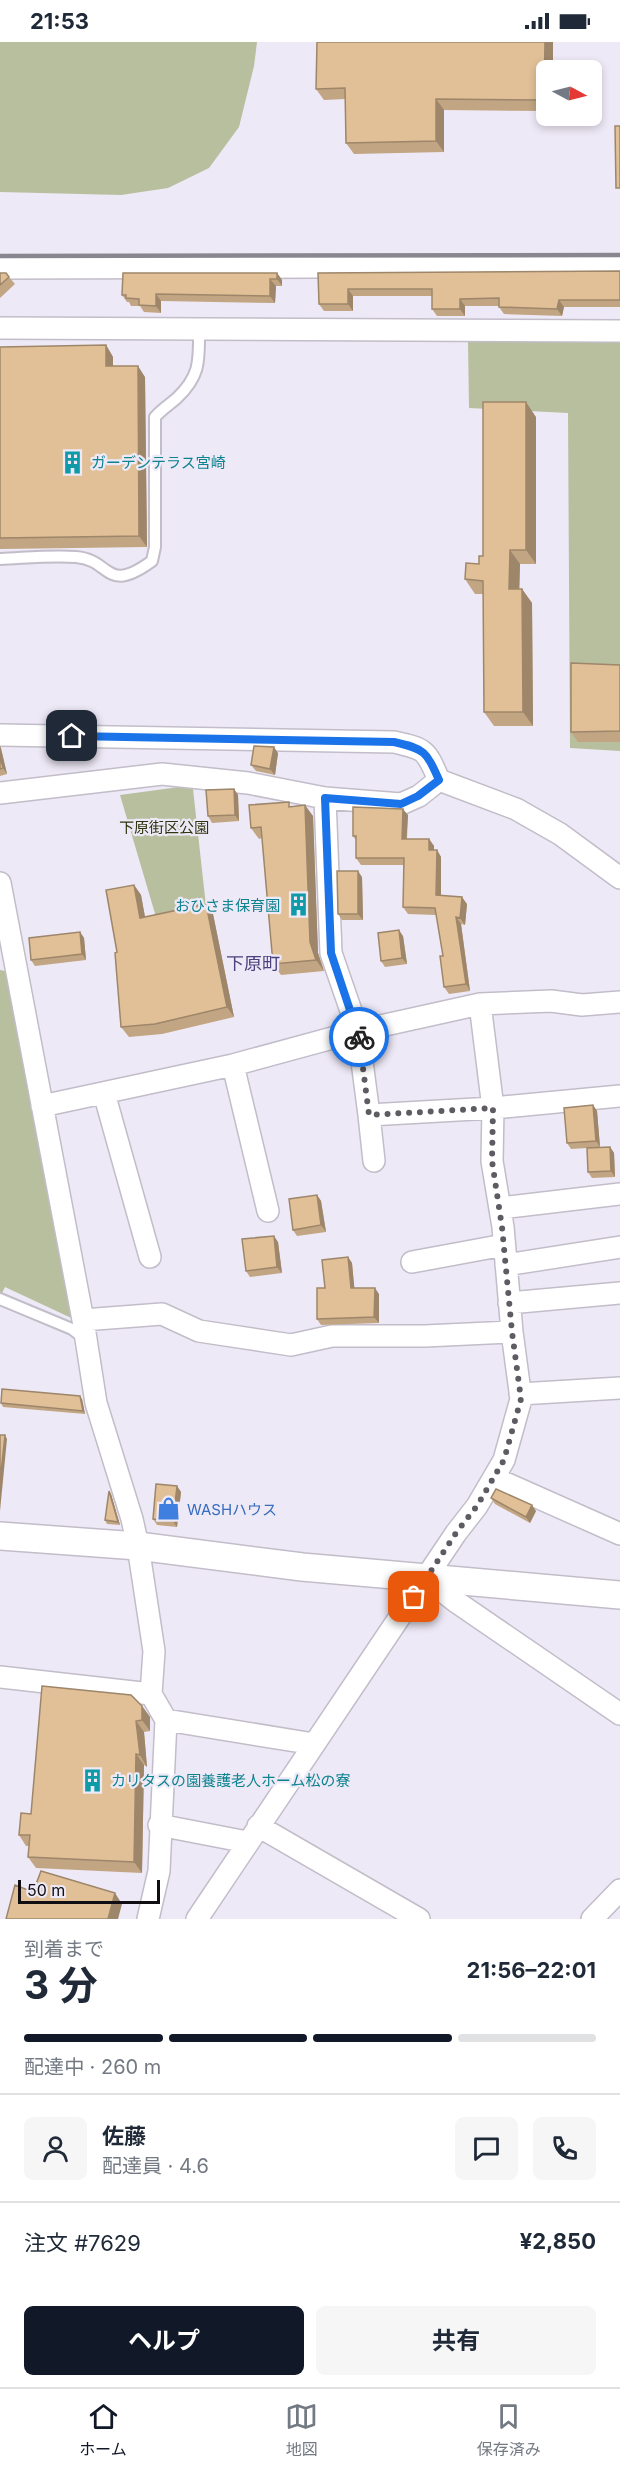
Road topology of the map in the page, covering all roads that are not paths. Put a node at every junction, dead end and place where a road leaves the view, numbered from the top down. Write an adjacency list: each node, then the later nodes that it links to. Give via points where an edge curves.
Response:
1 (620, 266): 2 (street)
2 (0, 268)
3 (0, 328): 4 (street)
4 (199, 329): 5 (street); 6 (lane, via 199,366 188,386 156,417 152,561 122,577 78,557)
5 (620, 332)
6 (0, 559)
7 (0, 735): 8 (street, via 394,742 420,748)
8 (439, 780): 10 (street, via 401,804); 11 (street, via 516,809 560,834)
9 (0, 793): 10 (street, via 162,774 248,783)
10 (325, 798): 15 (street, via 331,953)
11 (620, 878)
12 (0, 883): 19 (street)
13 (620, 1002): 14 (street)
14 (480, 1004): 15 (street); 20 (street)
15 (358, 1031): 16 (street); 21 (street)
16 (233, 1065): 17 (street); 25 (street)
17 (104, 1093): 19 (street); 28 (street)
18 (620, 1096): 20 (street)
19 (42, 1106): 33 (street)
20 (493, 1108): 21 (street); 24 (street, via 492,1161)
21 (369, 1115): 22 (street)
22 (374, 1161)
23 (620, 1194): 24 (street)
24 (500, 1208): 27 (street)
25 (268, 1211)
26 (620, 1247): 27 (street)
27 (505, 1255): 29 (street); 32 (street)
28 (150, 1257)
29 (412, 1262)
30 (620, 1293): 32 (street)
31 (0, 1299): 35 (lane, via 72,1329)
32 (509, 1303): 34 (street)
33 (83, 1320): 34 (street, via 162,1314 199,1331 291,1345 332,1336); 35 (street)
34 (512, 1332): 37 (street)
35 (87, 1341): 41 (street, via 96,1403)
36 (620, 1388): 37 (street)
37 (520, 1394): 38 (street, via 504,1460)
38 (494, 1478): 39 (street); 42 (street)
39 (620, 1534)
40 (0, 1536): 41 (street)
41 (138, 1546): 42 (street); 45 (street, via 154,1651)
42 (426, 1578): 43 (street); 46 (street); 48 (street)
43 (620, 1596)
44 (0, 1677): 45 (street)
45 (151, 1694): 47 (street)
46 (620, 1714)
47 (166, 1720): 48 (street); 49 (street)
48 (314, 1744): 50 (street)
49 (159, 1825): 50 (street); 53 (street, via 159,1871)
50 (252, 1834): 52 (street); 54 (street)
51 (618, 1895): 55 (street)
52 (408, 1916)
53 (148, 1919)
54 (197, 1919)
55 (592, 1919)

